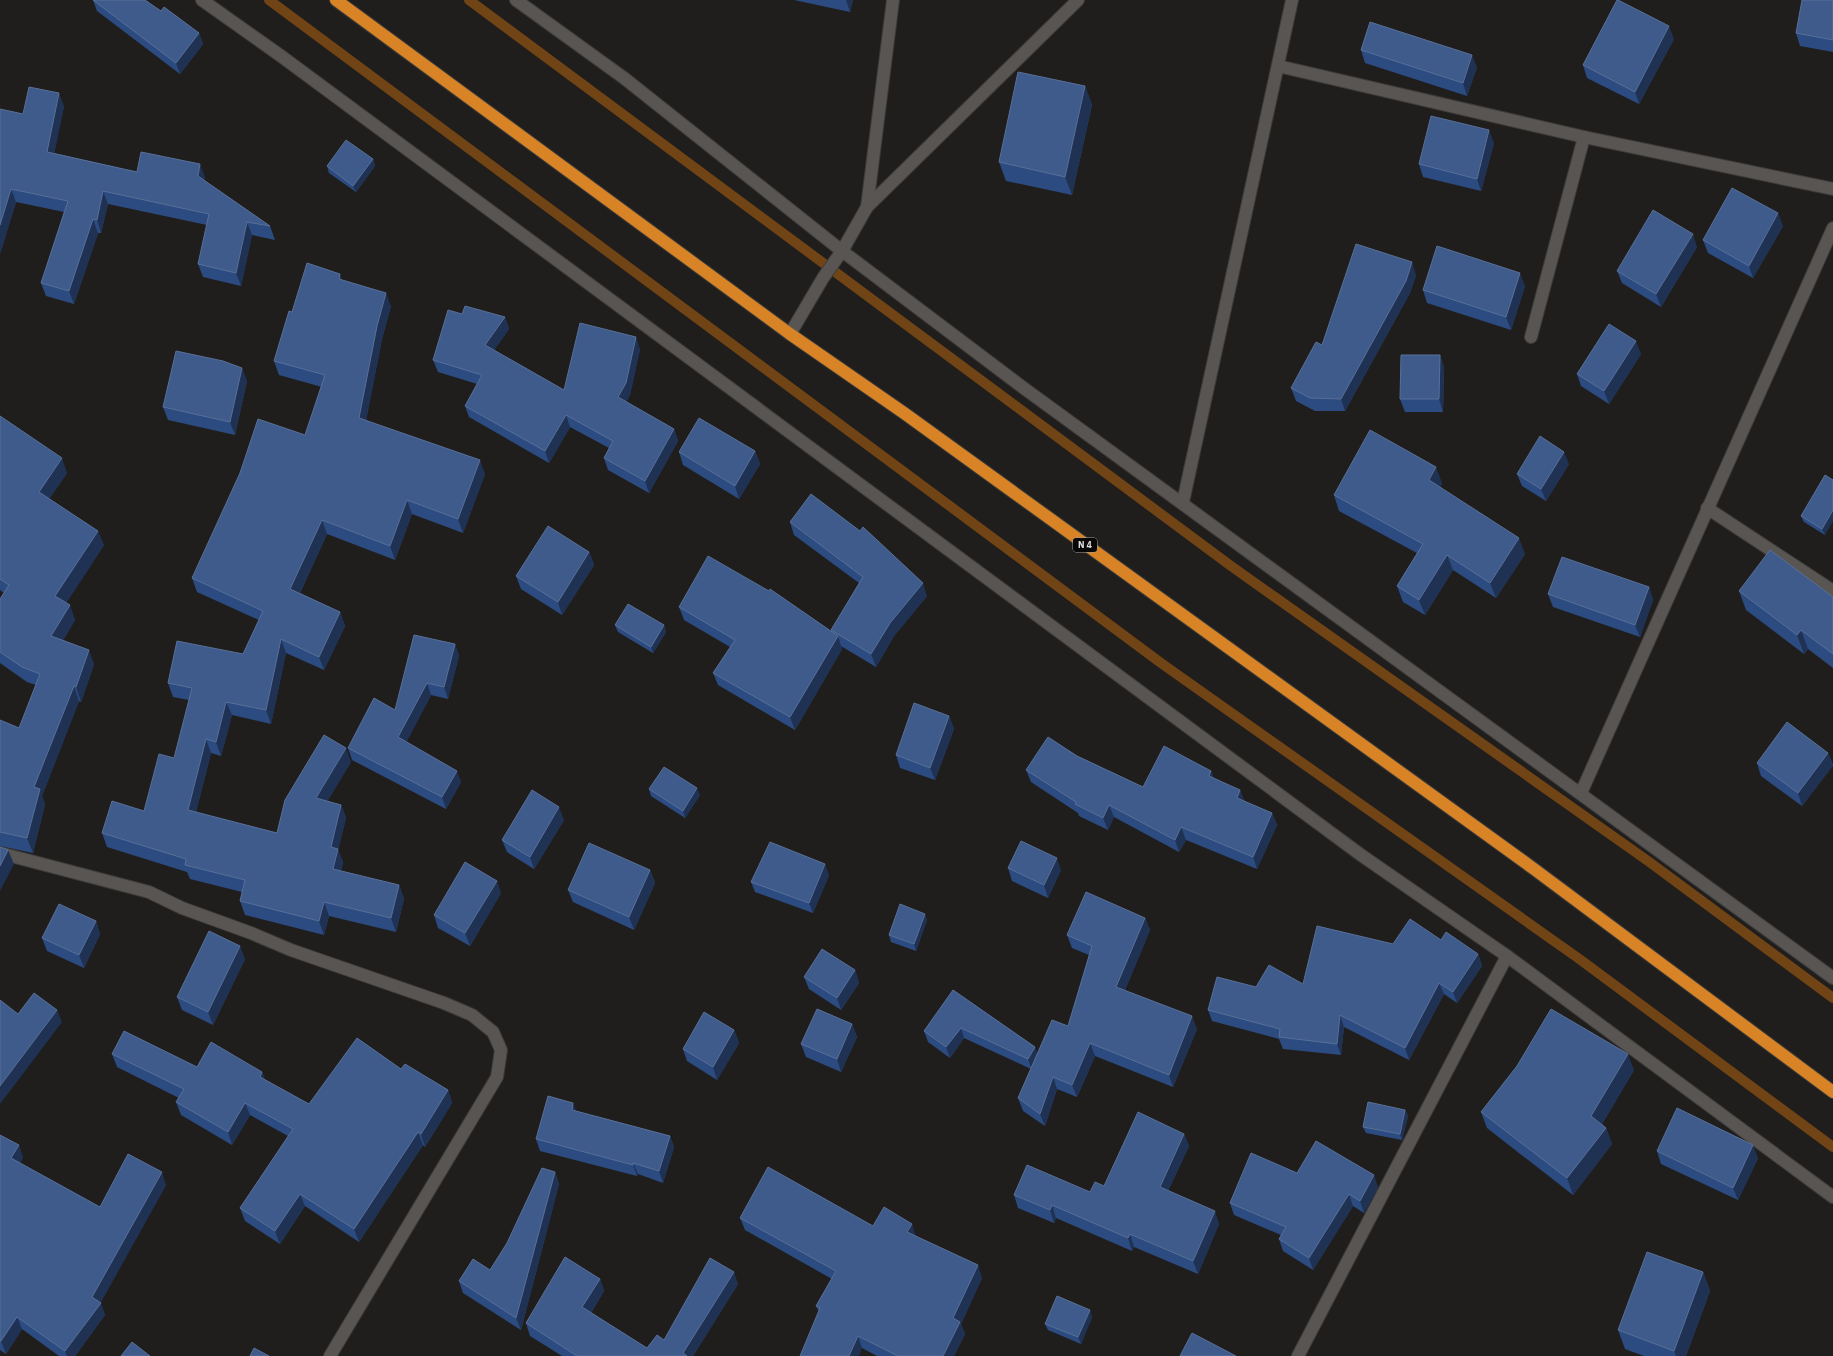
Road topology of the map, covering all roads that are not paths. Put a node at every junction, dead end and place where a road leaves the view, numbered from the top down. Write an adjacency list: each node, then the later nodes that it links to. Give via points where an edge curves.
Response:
1 (202, 0): 20 (street, via 1348,846)
2 (336, 0): 13 (highway, N 4)
3 (516, 0): 12 (street, via 624,78)
4 (893, 0): 10 (street)
5 (1078, 0): 10 (street)
6 (1292, 0): 7 (street)
7 (1278, 66): 8 (street); 15 (street)
8 (1584, 138): 9 (street); 14 (street)
9 (1833, 189)
10 (867, 207): 12 (street)
11 (1833, 228): 16 (street)
12 (842, 251): 13 (street); 15 (street, via 1025,389)
13 (790, 334): 22 (highway, N 4, via 1534,869)
14 (1531, 337)
15 (1183, 502): 18 (street)
16 (1707, 508): 17 (street); 18 (street)
17 (1833, 591)
18 (1581, 793): 21 (street)
19 (0, 854): 24 (street, via 149,892 182,908 291,950 444,1003 472,1015 493,1032 501,1050 497,1077)
20 (1507, 956): 23 (street); 25 (street)
21 (1833, 978)
22 (1833, 1092)
23 (1833, 1197)
24 (330, 1356)
25 (1298, 1356)

